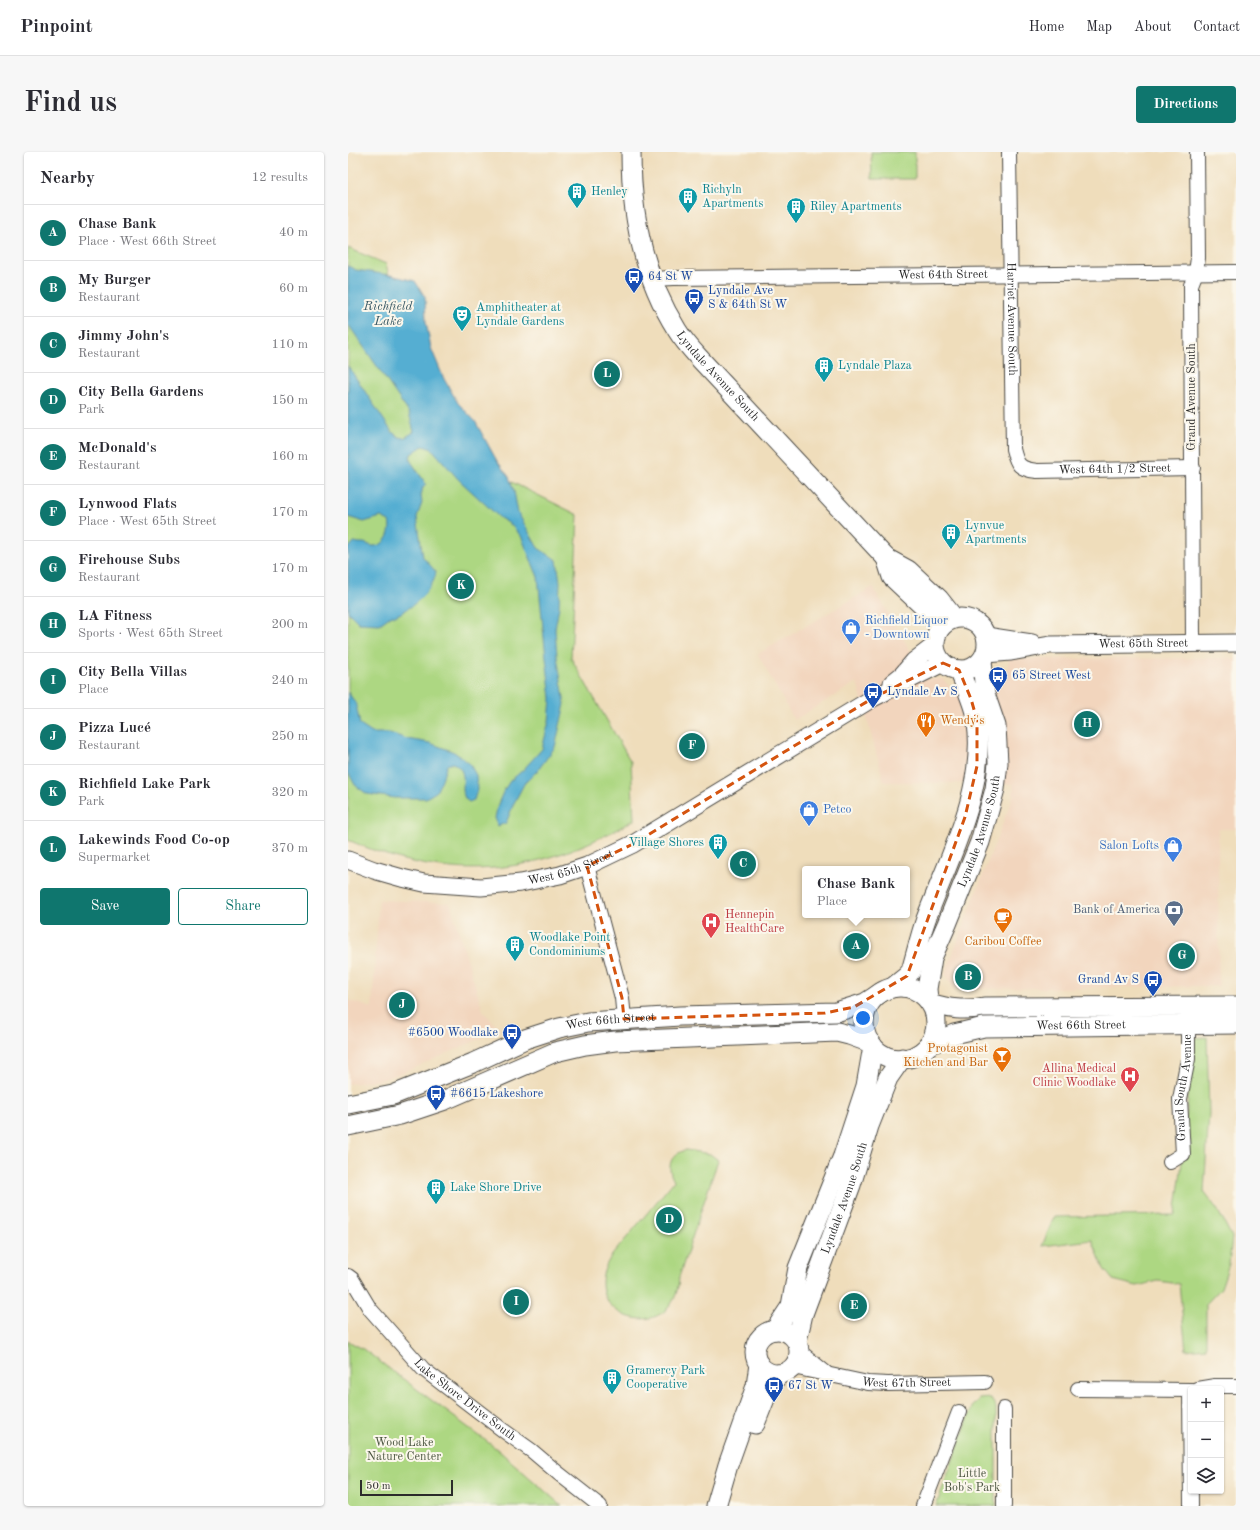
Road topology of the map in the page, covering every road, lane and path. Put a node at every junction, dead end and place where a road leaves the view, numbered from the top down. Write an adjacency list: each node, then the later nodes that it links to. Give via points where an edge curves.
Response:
1 (630, 152): 7 (main road, Lyndale Avenue South, via 638,236)
2 (1009, 152): 6 (street, Harriet Avenue South)
3 (1197, 152): 4 (street, Grand Avenue South)
4 (1196, 272): 5 (street, West 64th Street); 6 (street, West 64th Street); 8 (street, Grand Avenue South, via 1191,286)
5 (1236, 272)
6 (1010, 274): 7 (street, West 64th Street); 9 (street, Harriet Avenue South, via 1013,449 1020,467)
7 (651, 279): 10 (main road, Lyndale Avenue South, via 678,331 700,359 886,558 908,570 939,599)
8 (1192, 468): 9 (street, West 64th 1/2 Street); 12 (street, Grand Avenue South)
9 (1037, 471)
10 (943, 630): 11 (main road, via 962,617 980,626); 16 (main road, Lyndale Avenue South, via 936,652); 17 (street, West 65th Street, via 902,675)
11 (986, 636): 14 (street, West 65th Street); 15 (main road, Lyndale Avenue South, via 987,648)
12 (1193, 643): 13 (street, West 65th Street); 14 (street, West 65th Street)
13 (1236, 643)
14 (1050, 645): 15 (street, West 65th Street)
15 (984, 657): 16 (main road, via 976,666 968,669); 21 (main road, Lyndale Avenue South, via 985,694 996,726 998,763 995,789 980,842 932,958 927,989)
16 (951, 667): 17 (street, West 65th Street); 20 (main road, Lyndale Avenue South, via 977,720 979,742 976,775 965,817 926,920 910,971)
17 (873, 698): 19 (street, West 65th Street, via 633,844)
18 (348, 860): 19 (street, West 65th Street, via 417,881 481,886 521,883)
19 (587, 866): 24 (street, via 622,998)
20 (887, 990): 21 (main road, via 911,988); 24 (main road, West 66th Street, via 865,1003 836,1012); 26 (main road, via 873,999 867,1010 864,1021)
21 (929, 1001): 23 (main road, West 66th Street, via 951,1009 992,1007); 27 (main road, via 934,1009 936,1024)
22 (1236, 1006): 23 (main road, West 66th Street)
23 (1188, 1015): 25 (main road, West 66th Street); 27 (main road, West 66th Street, via 984,1027 954,1034); 31 (street, Grand South Avenue, via 1188,1059 1180,1099 1183,1154)
24 (624, 1020): 29 (main road, West 66th Street, via 588,1022 559,1028 525,1039 393,1095)
25 (1236, 1024)
26 (872, 1045): 28 (main road, via 889,1057); 30 (main road, West 66th Street, via 849,1034 837,1032 615,1041 585,1045 555,1052 445,1100 408,1113); 32 (main road, Lyndale Avenue South, via 866,1086)
27 (929, 1045): 28 (main road, via 921,1052)
28 (902, 1058): 33 (main road, Lyndale Avenue South, via 882,1091)
29 (348, 1104)
30 (348, 1126)
31 (1170, 1162)
32 (836, 1174): 33 (main road, via 828,1220); 35 (main road, Lyndale Avenue South, via 798,1268 791,1306)
33 (833, 1235): 36 (main road, Lyndale Avenue South, via 803,1314)
34 (348, 1276): 46 (street, Lake Shore Drive South, via 370,1309 424,1369)
35 (775, 1330): 36 (main road, via 788,1332); 37 (main road, Lyndale Avenue South, via 764,1334 757,1343 755,1355)
36 (792, 1358): 37 (main road, via 771,1373); 38 (street, West 67th Street, via 828,1374 860,1382); 48 (main road, Lyndale Avenue South, via 770,1386 738,1467)
37 (759, 1364): 47 (main road, Lyndale Avenue South, via 756,1386)
38 (985, 1382)
39 (1224, 1386): 40 (street)
40 (1236, 1386)
41 (1078, 1389): 42 (street)
42 (1188, 1390)
43 (1004, 1408): 50 (street)
44 (959, 1412): 49 (street)
45 (1192, 1422): 51 (street)
46 (600, 1506)
47 (716, 1506)
48 (727, 1506)
49 (923, 1506)
50 (1004, 1506)
51 (1191, 1506)

